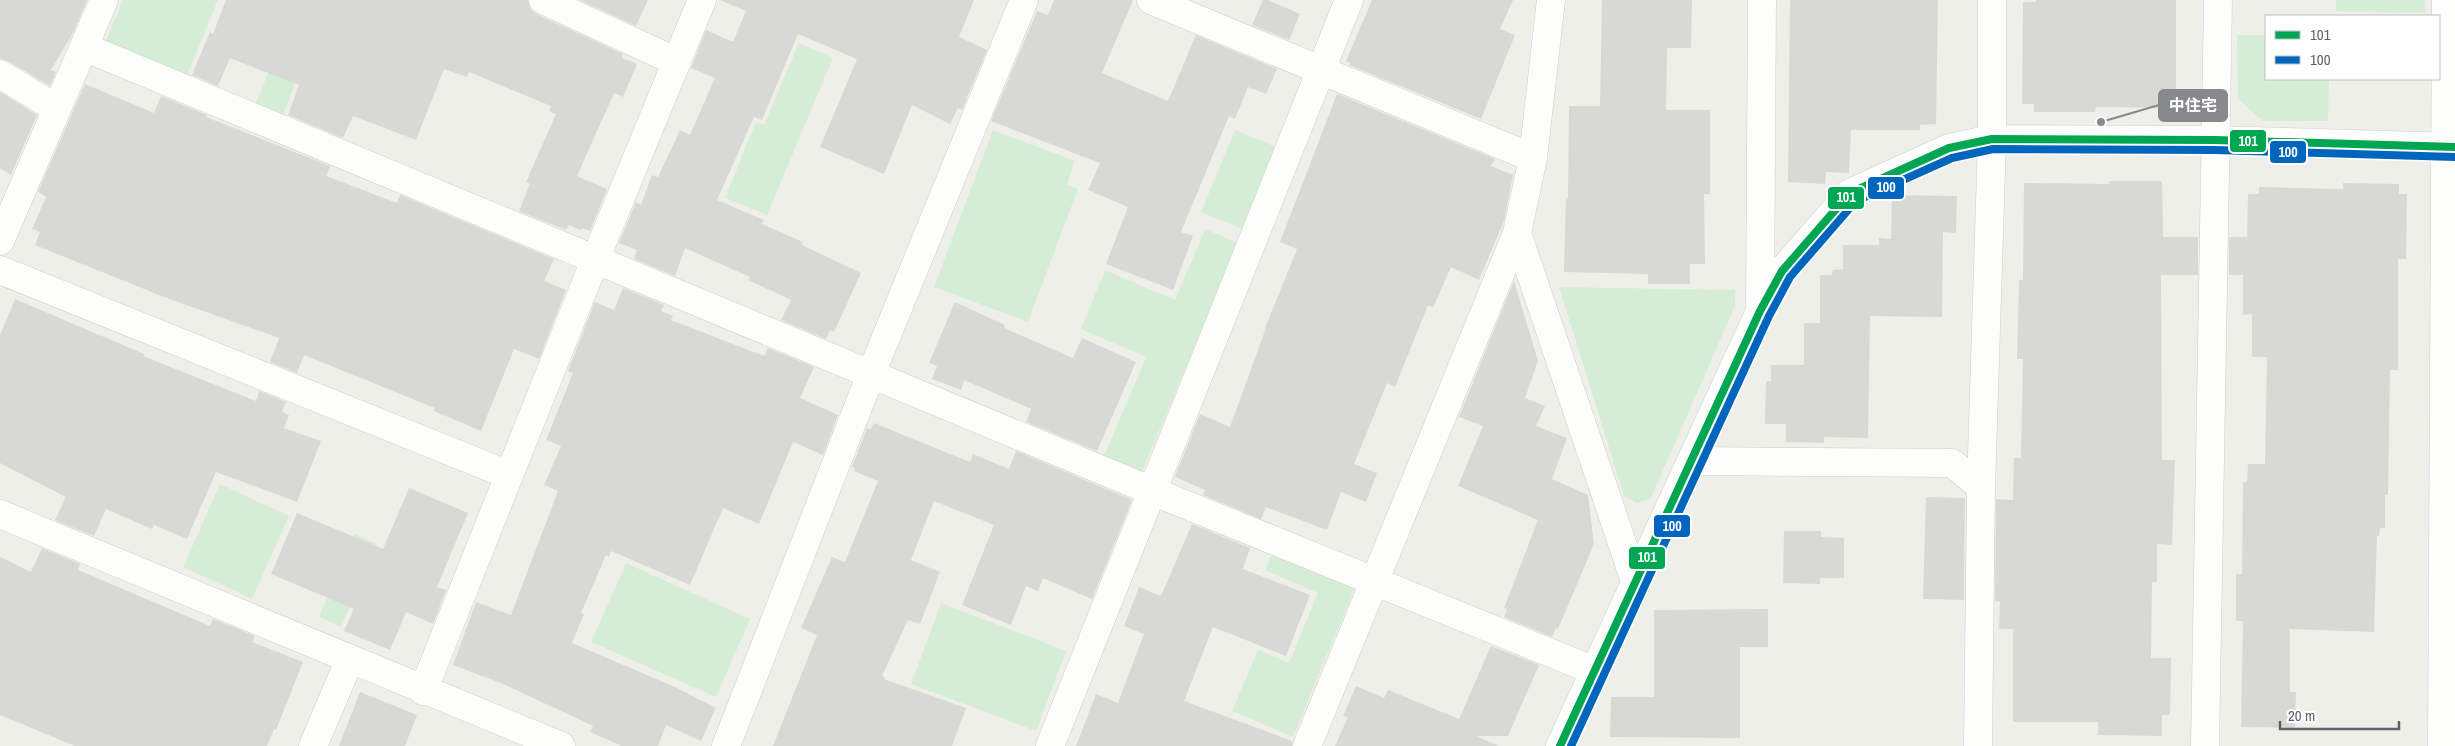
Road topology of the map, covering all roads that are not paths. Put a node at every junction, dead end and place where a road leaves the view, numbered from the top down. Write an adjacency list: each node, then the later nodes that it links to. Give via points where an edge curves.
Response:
1 (104, 0): 12 (street)
2 (543, 0): 13 (street)
3 (702, 0): 13 (street)
4 (1024, 0): 26 (street)
5 (1151, 0): 14 (street)
6 (1349, 0): 14 (street)
7 (1551, 0): 20 (street)
8 (1762, 0): 25 (street)
9 (1992, 0): 17 (street)
10 (2218, 0): 18 (street)
11 (2446, 0): 19 (street)
12 (84, 47): 16 (street); 23 (street)
13 (677, 62): 23 (street)
14 (1320, 70): 20 (street); 30 (street)
15 (0, 74): 16 (street)
16 (58, 108): 22 (street)
17 (1992, 139): 18 (street); 25 (street, via 1949,148 1850,193 1782,271); 29 (street)
18 (2215, 140): 19 (street); 44 (street)
19 (2450, 148): 45 (street)
20 (1533, 158): 21 (street)
21 (1517, 233): 32 (street); 33 (street)
22 (0, 241)
23 (595, 260): 26 (street); 28 (street)
24 (0, 270): 28 (street)
25 (1760, 310): 27 (street)
26 (871, 374): 30 (street); 39 (street)
27 (1692, 461): 29 (street, via 1952,463); 33 (street)
28 (509, 475): 36 (street)
29 (1981, 487): 43 (street)
30 (1152, 491): 32 (street); 40 (street)
31 (0, 514): 34 (street)
32 (1373, 580): 35 (street); 41 (street)
33 (1636, 584): 35 (street)
34 (350, 660): 36 (street); 37 (street)
35 (1595, 671): 42 (street)
36 (423, 691): 38 (street)
37 (313, 746)
38 (561, 746)
39 (726, 746)
40 (1050, 746)
41 (1307, 746)
42 (1560, 746)
43 (1978, 746)
44 (2205, 746)
45 (2442, 746)

